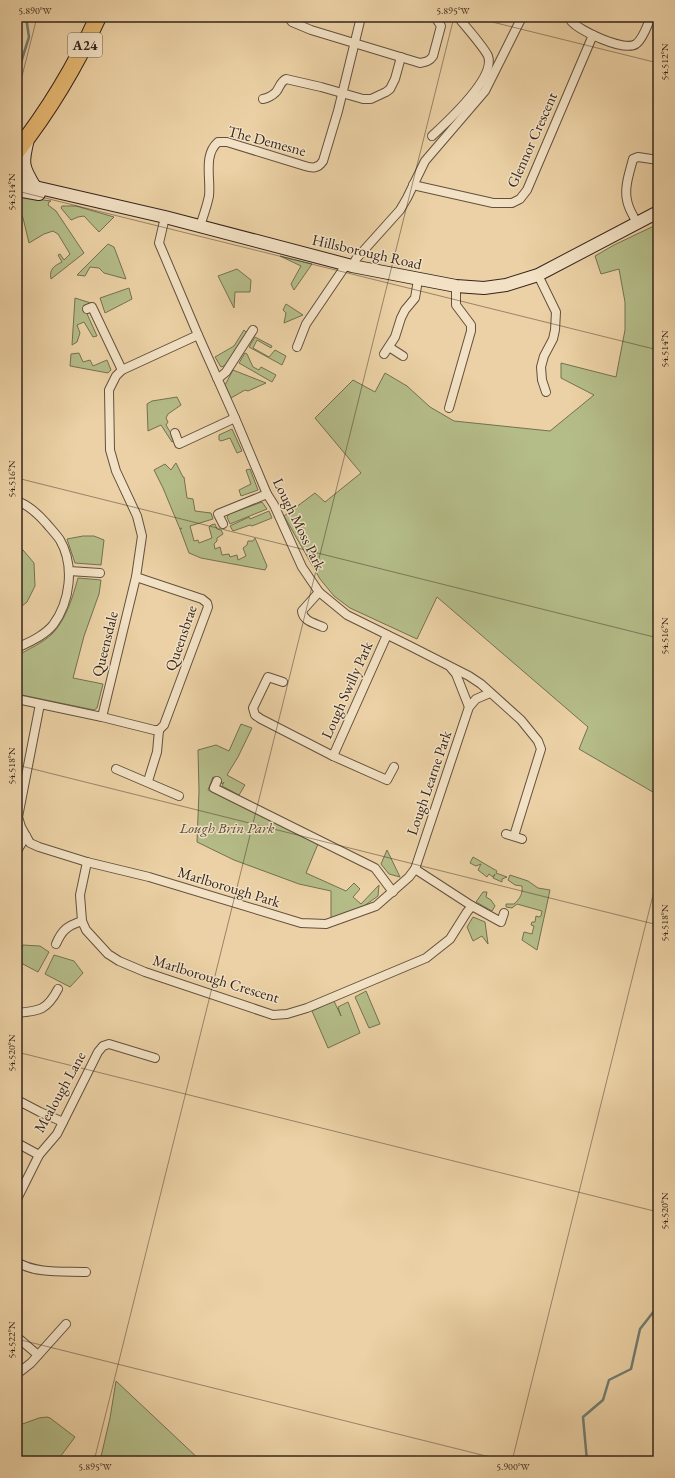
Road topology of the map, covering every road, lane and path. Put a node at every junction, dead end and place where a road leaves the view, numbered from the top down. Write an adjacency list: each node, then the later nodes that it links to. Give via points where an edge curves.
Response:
1 (98, 17): 14 (highway, A24, via 60,90)
2 (288, 17): 10 (street, via 292,22 311,30)
3 (361, 17): 10 (street, The Demesne)
4 (435, 17): 11 (street, via 441,26 431,60 420,63)
5 (458, 17): 15 (street, via 487,56 490,64 479,86)
6 (522, 17): 19 (street, via 485,91 425,161)
7 (571, 17): 9 (street, via 576,27)
8 (651, 17): 9 (street, via 641,38 636,44 628,47)
9 (593, 35): 19 (street, Glennor Crescent, via 527,190 520,199 512,203 493,202)
10 (354, 43): 11 (street); 12 (street, The Demesne)
11 (401, 57): 12 (street, via 393,82 386,92 371,99)
12 (341, 93): 13 (street, via 286,79 276,92); 26 (street, The Demesne, via 322,161 317,167 312,168 222,141 214,145 210,157 208,197)
13 (264, 99)
14 (30, 135): 16 (highway, A24); 20 (main road, via 23,163)
15 (432, 136)
16 (17, 151)
17 (658, 160): 25 (street, via 638,157 633,159 626,199)
18 (17, 180): 20 (main road, Hillsborough Road)
19 (413, 185): 27 (street, via 400,210)
20 (35, 187): 22 (main road, Hillsborough Road)
21 (17, 190): 22 (main road, Hillsborough Road, via 36,194)
22 (58, 192): 24 (main road, Hillsborough Road)
23 (658, 212): 25 (main road, Hillsborough Road)
24 (165, 217): 26 (main road, Hillsborough Road); 33 (street, Lough Moss Park, via 159,243)
25 (637, 223): 28 (main road, Hillsborough Road)
26 (200, 226): 27 (main road, Hillsborough Road)
27 (349, 266): 29 (main road, Hillsborough Road); 34 (street, via 306,324)
28 (538, 275): 30 (main road, Hillsborough Road, via 506,285 484,288); 40 (street, via 556,312 553,339 541,367)
29 (418, 280): 30 (main road, Hillsborough Road); 35 (street, via 415,298 405,310)
30 (456, 286): 41 (street, via 456,305 471,325 471,331)
31 (92, 307): 38 (street)
32 (254, 330): 39 (street, via 226,372)
33 (198, 335): 38 (street); 39 (street, Lough Moss Park)
34 (297, 347)
35 (389, 347): 36 (street); 37 (street)
36 (384, 354)
37 (403, 356)
38 (122, 370): 49 (street, Queensdale, via 109,390 110,450 116,471 141,526 141,547)
39 (217, 378): 42 (street, Lough Moss Park)
40 (546, 392)
41 (449, 408)
42 (235, 418): 43 (street, via 179,444); 44 (street, Lough Moss Park)
43 (175, 433)
44 (267, 494): 46 (street, via 218,514); 50 (street, Lough Moss Park, via 302,568)
45 (17, 501): 47 (street, via 37,513 53,531 64,550)
46 (223, 524)
47 (69, 571): 48 (street); 53 (street, via 66,598 56,620 45,632)
48 (100, 573)
49 (136, 577): 60 (street, Queensdale); 61 (street, Queensbrae, via 202,599 208,607 164,725)
50 (319, 592): 51 (street, via 302,610 302,616); 52 (street, Lough Moss Park, via 347,615)
51 (322, 627)
52 (387, 635): 54 (street, Lough Moss Park); 62 (street, Lough Swilly Park)
53 (17, 648)
54 (449, 666): 56 (street, Lough Moss Park, via 481,684); 59 (street, via 456,674)
55 (282, 682): 62 (street, Lough Swilly Park, via 268,677 253,708 255,715)
56 (490, 693): 59 (street, via 476,699); 70 (street, Lough Moss Park, via 521,720 538,741 541,749)
57 (17, 699): 58 (street)
58 (40, 704): 60 (street); 68 (street)
59 (469, 707): 73 (street, Lough Learne Park)
60 (102, 717): 61 (street)
61 (159, 730): 66 (street, via 157,752)
62 (333, 756): 63 (street, Lough Swilly Park, via 387,780)
63 (394, 767)
64 (116, 769): 66 (street)
65 (217, 781): 74 (street, via 214,788 375,868)
66 (148, 782): 67 (street)
67 (179, 796)
68 (18, 817): 69 (street)
69 (26, 836): 71 (street); 72 (street, Marlborough Park, via 30,843 39,847)
70 (514, 836)
71 (17, 851)
72 (87, 862): 74 (street, Marlborough Park, via 149,877 301,923 326,924 376,906); 77 (street, Marlborough Crescent, via 80,896)
73 (415, 868): 74 (street, Marlborough Park); 75 (street)
74 (393, 892)
75 (472, 906): 76 (street, via 501,922); 77 (street, Marlborough Crescent, via 450,939 426,958 307,1008 273,1015 119,962 86,930)
76 (504, 913)
77 (82, 921): 78 (street, via 68,926 59,935)
78 (56, 944)
79 (58, 989): 80 (street, via 52,1001 45,1007)
80 (17, 1013)
81 (155, 1058): 83 (street, Mealough Lane, via 109,1044 103,1046)
82 (17, 1100): 83 (street)
83 (63, 1122): 85 (street, Mealough Lane, via 57,1134)
84 (17, 1143): 85 (street)
85 (39, 1155): 86 (street, Mealough Lane)
86 (17, 1199)
87 (17, 1262): 88 (street, via 43,1270)
88 (86, 1272)
89 (66, 1324): 91 (street)
90 (17, 1336): 91 (street)
91 (38, 1355): 92 (street)
92 (17, 1374)

